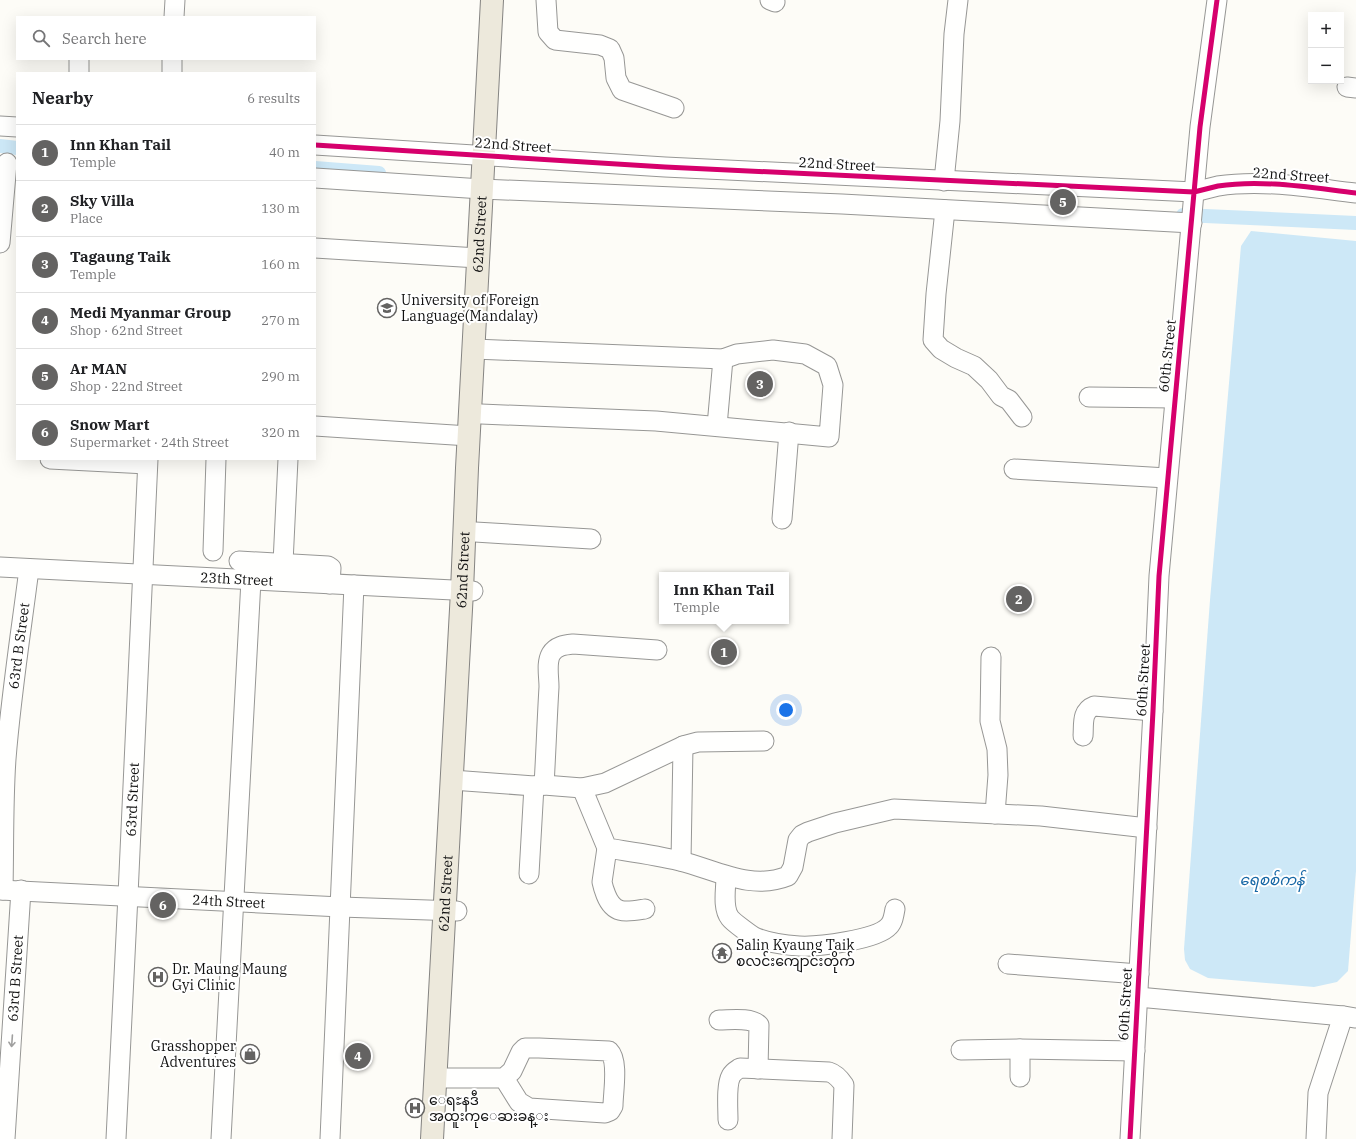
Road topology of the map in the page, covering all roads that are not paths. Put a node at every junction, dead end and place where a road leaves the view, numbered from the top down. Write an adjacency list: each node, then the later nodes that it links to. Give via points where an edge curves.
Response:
1 (175, 0): 7 (street)
2 (492, 0): 16 (main road, 62nd Street)
3 (506, 0): 16 (main road, 62nd Street)
4 (546, 0): 12 (street, via 548,32 555,40 600,45 610,49 614,58 616,78 622,90)
5 (958, 0): 19 (street)
6 (1217, 0): 22 (street, via 1200,127)
7 (174, 16)
8 (79, 60): 10 (street)
9 (172, 60): 11 (street)
10 (79, 72)
11 (172, 72)
12 (674, 108)
13 (0, 126): 14 (street)
14 (16, 127)
15 (316, 145): 16 (street, 22nd Street)
16 (490, 158): 19 (street, 22nd Street); 20 (main road, 62nd Street)
17 (8, 163): 25 (street)
18 (316, 178): 20 (street)
19 (944, 181): 22 (street, 22nd Street)
20 (488, 187): 23 (street); 27 (main road, 62nd Street); 28 (main road, 62nd Street)
21 (1356, 193): 22 (street, 22nd Street, via 1285,185 1241,184 1217,186)
22 (1194, 196): 24 (street, 60th Street)
23 (945, 210): 24 (street); 33 (street, via 933,340 941,349 974,366 1001,396 1009,400)
24 (1192, 221): 31 (street, 60th Street)
25 (0, 243)
26 (316, 248): 27 (street)
27 (478, 258): 28 (main road, 62nd Street)
28 (479, 349): 29 (street); 32 (main road, 62nd Street); 37 (main road, 62nd Street)
29 (723, 360): 35 (street); 36 (street, via 737,354 773,350 805,354 827,366 833,385 829,437)
30 (1089, 397): 31 (street)
31 (1175, 398): 43 (street, 60th Street)
32 (481, 414): 35 (street); 45 (main road, 62nd Street)
33 (1022, 417)
34 (316, 426): 37 (street)
35 (717, 426): 36 (street)
36 (788, 432): 44 (street)
37 (469, 436): 56 (main road, 62nd Street)
38 (99, 460): 41 (street)
39 (216, 460): 47 (street)
40 (288, 460): 49 (street)
41 (148, 461): 52 (street, 63rd Street)
42 (1014, 469): 43 (street)
43 (1167, 478): 59 (street, 60th Street, via 1159,576)
44 (782, 519)
45 (475, 532): 46 (street); 56 (main road, 62nd Street)
46 (590, 539)
47 (212, 551)
48 (239, 561): 49 (street)
49 (283, 563): 54 (street, via 328,566 331,568)
50 (0, 567): 51 (street, 23th Street)
51 (29, 569): 52 (street, 23th Street); 72 (street, 63rd B Street, via 6,760 4,824)
52 (143, 574): 53 (street, 23th Street); 73 (street, 63rd Street)
53 (251, 580): 54 (street, 23th Street); 74 (street)
54 (330, 584): 55 (street, 23th Street)
55 (354, 585): 56 (street, 23th Street); 75 (street)
56 (468, 591): 63 (main road, 62nd Street)
57 (657, 650): 64 (street, via 573,644 555,649 548,663 549,684)
58 (991, 657): 66 (street, via 990,721 996,741 998,775)
59 (1153, 711): 60 (street, via 1094,706 1084,714); 67 (street, 60th Street)
60 (1083, 736)
61 (764, 741): 62 (street, via 698,742)
62 (682, 746): 65 (street, via 605,783); 69 (street)
63 (458, 780): 64 (street); 78 (main road, 62nd Street)
64 (539, 785): 65 (street); 70 (street)
65 (582, 788): 68 (street)
66 (995, 814): 67 (street, via 1041,816); 71 (street, via 894,809 835,823 808,832 798,840 793,867 788,876 778,880 749,881)
67 (1147, 828): 80 (street, 60th Street)
68 (607, 848): 69 (street); 76 (street, via 602,884 609,902 618,910 628,912)
69 (681, 861): 71 (street)
70 (529, 874)
71 (726, 887): 77 (street, via 727,911 730,918 755,938 773,943 799,946 864,938 878,934 890,926)
72 (8, 890): 73 (street, 24th Street); 92 (street, 63rd B Street, one-way to 92)
73 (128, 895): 74 (street, 24th Street); 93 (street, 63rd Street)
74 (233, 901): 75 (street, 24th Street); 94 (street)
75 (341, 907): 78 (street, 24th Street); 95 (street)
76 (645, 909)
77 (895, 909)
78 (451, 911): 89 (main road, 62nd Street)
79 (1008, 964): 80 (street)
80 (1139, 974): 81 (street, 60th Street)
81 (1138, 997): 82 (street); 86 (street, 60th Street)
82 (1349, 1017): 100 (street, via 1318,1093)
83 (719, 1020): 87 (street, via 748,1020 759,1025)
84 (1020, 1049): 85 (street); 86 (street); 88 (street)
85 (961, 1050)
86 (1135, 1051): 99 (street, 60th Street)
87 (758, 1069): 91 (street, via 740,1068 731,1075); 98 (street, via 829,1072 840,1079 844,1085)
88 (1020, 1077)
89 (443, 1078): 90 (street); 96 (main road, 62nd Street); 97 (main road, 62nd Street)
90 (504, 1078): 90 (street, via 512,1071 525,1048 609,1051 615,1062 613,1106 605,1113 529,1108 519,1102)
91 (728, 1120)
92 (5, 1139)
93 (116, 1139)
94 (221, 1139)
95 (330, 1139)
96 (432, 1139)
97 (446, 1139)
98 (842, 1139)
99 (1130, 1139)
100 (1316, 1139)

